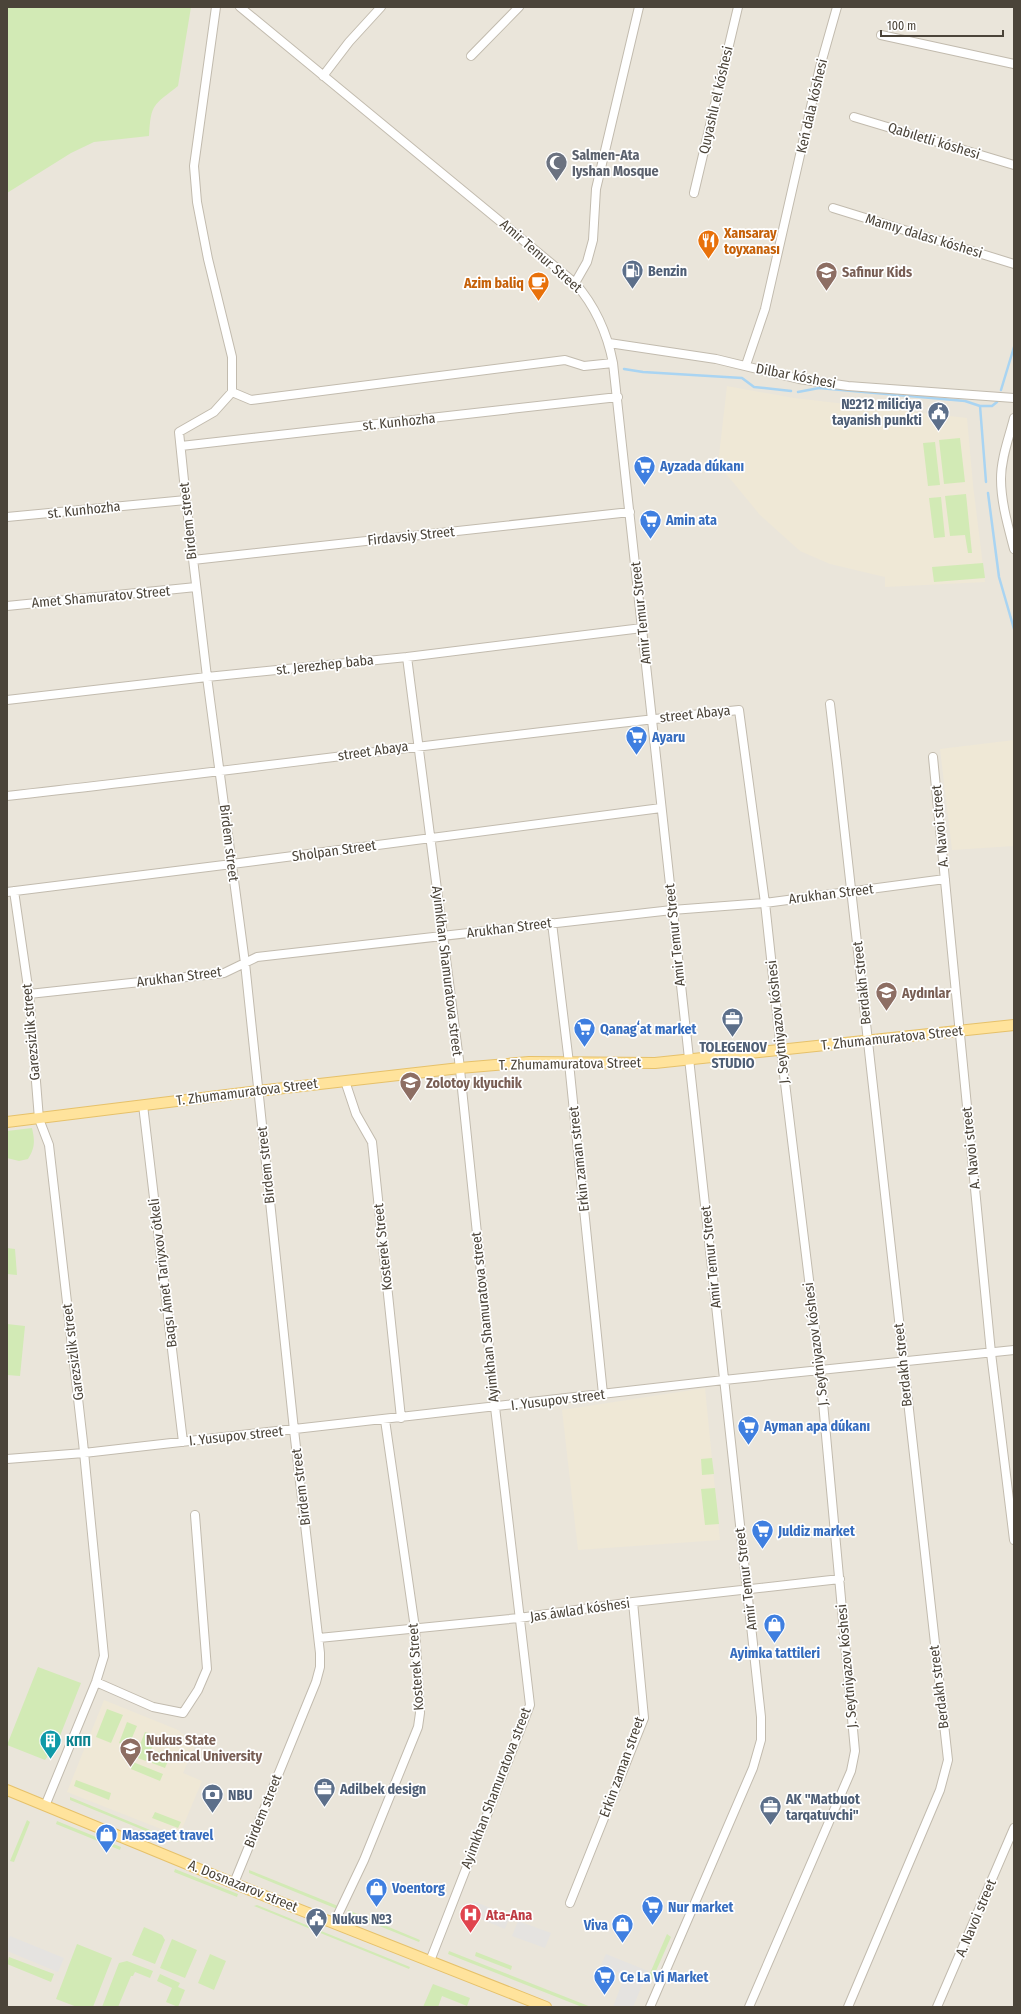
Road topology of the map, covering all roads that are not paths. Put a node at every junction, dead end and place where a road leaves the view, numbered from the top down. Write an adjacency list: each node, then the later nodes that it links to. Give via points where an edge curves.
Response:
1 (216, 7): 21 (street, via 194,166 197,202 208,259 232,356)
2 (240, 7): 11 (street, Amir Temur Street)
3 (381, 7): 11 (street)
4 (519, 7): 9 (street)
5 (639, 7): 17 (street, via 596,189 593,240 587,262)
6 (738, 7): 14 (street, Quyashlı el kóshesi)
7 (837, 7): 20 (street, Keń dala kóshesi, via 820,67 765,309)
8 (881, 35): 10 (street)
9 (471, 56)
10 (1014, 64)
11 (323, 76): 17 (street, Amir Temur Street)
12 (854, 117): 13 (street, Qabıletli kóshesi)
13 (1014, 165)
14 (694, 193)
15 (833, 208): 16 (street, Mamıy dalası kóshesi)
16 (1014, 264)
17 (575, 283): 18 (street, Amir Temur Street, via 601,322)
18 (609, 343): 19 (street, Amir Temur Street); 20 (street, Dilbar kóshesi)
19 (613, 363): 21 (street, via 584,366 565,360 251,400); 22 (street, Amir Temur Street)
20 (746, 366): 23 (street, Dilbar kóshesi, via 798,379 848,386)
21 (232, 392): 25 (street, Birdem street, via 214,412 180,432)
22 (618, 398): 25 (street, st. Kunhozha); 27 (street, Amir Temur Street)
23 (1014, 398)
24 (1014, 418): 29 (street, via 1003,456 1001,478 1003,506)
25 (181, 446): 26 (street, Birdem street)
26 (186, 500): 28 (street, st. Kunhozha); 30 (street, Birdem street)
27 (630, 512): 30 (street, Firdavsiy Street); 33 (street, Amir Temur Street)
28 (7, 517)
29 (1014, 549)
30 (192, 560): 31 (street, Birdem street)
31 (196, 588): 32 (street, Amet Shamuratov Street); 35 (street, Birdem street)
32 (7, 606)
33 (642, 628): 34 (street, st. Jerezhep baba); 39 (street, Amir Temur Street)
34 (407, 657): 35 (street, st. Jerezhep baba); 40 (street, Ayimkhan Shamuratova street)
35 (207, 677): 36 (street, st. Jerezhep baba); 42 (street, Birdem street)
36 (7, 700)
37 (830, 704): 49 (street, Berdakh street)
38 (740, 710): 39 (street, street Abaya); 50 (street, J. Seytniyazov kóshesi)
39 (652, 719): 40 (street, street Abaya); 44 (street, Amir Temur Street)
40 (418, 745): 42 (street, street Abaya); 45 (street, Ayimkhan Shamuratova street)
41 (934, 757): 47 (street, A. Navoi street)
42 (220, 772): 43 (street, street Abaya); 46 (street, Birdem street)
43 (7, 796)
44 (661, 808): 45 (street, Sholpan Street); 51 (street, Amir Temur Street)
45 (429, 838): 46 (street, Sholpan Street); 53 (street, Ayimkhan Shamuratova street)
46 (232, 864): 48 (street, Sholpan Street); 54 (street, Birdem street)
47 (945, 879): 49 (street, Arukhan Street); 57 (street, A. Navoi street)
48 (10, 891): 55 (street, Garezsizlik street)
49 (853, 892): 50 (street, Arukhan Street); 58 (street, Berdakh street)
50 (765, 903): 51 (street, Arukhan Street); 59 (street, J. Seytniyazov kóshesi)
51 (672, 910): 52 (street, Arukhan Street); 60 (street, Amir Temur Street)
52 (552, 923): 53 (street, Arukhan Street); 61 (street, Erkin zaman street)
53 (444, 936): 54 (street, Arukhan Street, via 257,957); 62 (street, Ayimkhan Shamuratova street)
54 (245, 963): 55 (street, Arukhan Street, via 224,973); 64 (street, Birdem street)
55 (29, 994): 66 (street, Garezsizlik street)
56 (1014, 1025): 57 (main road, T. Zhumamuratova Street)
57 (960, 1031): 58 (main road, T. Zhumamuratova Street); 69 (street, A. Navoi street)
58 (868, 1042): 59 (main road, T. Zhumamuratova Street); 70 (street, Berdakh street)
59 (781, 1050): 60 (main road, T. Zhumamuratova Street); 71 (street, J. Seytniyazov kóshesi)
60 (689, 1060): 61 (main road, T. Zhumamuratova Street, via 655,1063); 72 (street, Amir Temur Street)
61 (569, 1063): 62 (main road, T. Zhumamuratova Street, via 529,1062); 73 (street, Erkin zaman street)
62 (460, 1068): 63 (main road, T. Zhumamuratova Street); 74 (street, Ayimkhan Shamuratova street)
63 (345, 1081): 64 (main road, T. Zhumamuratova Street); 75 (street, Kosterek Street, via 356,1114 372,1142)
64 (258, 1091): 65 (main road, T. Zhumamuratova Street); 77 (street, Birdem street)
65 (143, 1105): 66 (main road, T. Zhumamuratova Street); 78 (street, Baqsı Ámet Tariyxov ótkeli)
66 (39, 1119): 67 (main road, T. Zhumamuratova Street); 79 (street, Garezsizlik street, via 49,1145)
67 (7, 1122)
68 (1014, 1350): 69 (street, I. Yusupov street)
69 (991, 1353): 70 (street, I. Yusupov street); 82 (street, A. Navoi street)
70 (902, 1361): 71 (street, I. Yusupov street); 100 (street, Berdakh street, via 948,1760 940,1790)
71 (820, 1370): 72 (street, I. Yusupov street); 83 (street, J. Seytniyazov kóshesi)
72 (724, 1380): 73 (street, I. Yusupov street); 84 (street, Amir Temur Street)
73 (603, 1394): 74 (street, I. Yusupov street)
74 (495, 1407): 75 (street, I. Yusupov street); 86 (street, Ayimkhan Shamuratova street)
75 (401, 1418): 76 (street, I. Yusupov street)
76 (384, 1420): 77 (street, I. Yusupov street); 87 (street, Kosterek Street)
77 (294, 1430): 78 (street, I. Yusupov street); 88 (street, Birdem street)
78 (183, 1442): 79 (street, I. Yusupov street)
79 (84, 1453): 80 (street, I. Yusupov street); 89 (street, Garezsizlik street, via 104,1656)
80 (7, 1459)
81 (195, 1515): 89 (street, via 207,1669 198,1690 183,1713 153,1707)
82 (1014, 1540)
83 (840, 1579): 84 (street, Jas áwlad kóshesi); 99 (street, J. Seytniyazov kóshesi, via 855,1751 851,1771)
84 (747, 1589): 85 (street, Jas áwlad kóshesi); 98 (street, Amir Temur Street, via 761,1717 761,1740 754,1768 742,1797)
85 (633, 1602): 86 (street, Jas áwlad kóshesi); 94 (street, Erkin zaman street, via 644,1718)
86 (519, 1618): 87 (street, Jas áwlad kóshesi); 96 (street, Ayimkhan Shamuratova street, via 530,1705)
87 (415, 1628): 88 (street, Jas áwlad kóshesi); 95 (street, Kosterek Street, via 420,1713 418,1727 364,1860)
88 (319, 1638): 93 (street, Birdem street, via 320,1667 316,1682)
89 (96, 1682): 91 (street, Garezsizlik street)
90 (7, 1790): 91 (main road, A. Dosnazarov street)
91 (45, 1806): 93 (main road, A. Dosnazarov street)
92 (1014, 1828): 101 (street, A. Navoi street)
93 (234, 1883): 95 (main road, A. Dosnazarov street)
94 (570, 1903)
95 (334, 1923): 96 (main road, A. Dosnazarov street)
96 (430, 1960): 97 (main road, A. Dosnazarov street)
97 (546, 2007)
98 (650, 2007)
99 (749, 2007)
100 (848, 2007)
101 (937, 2007)

